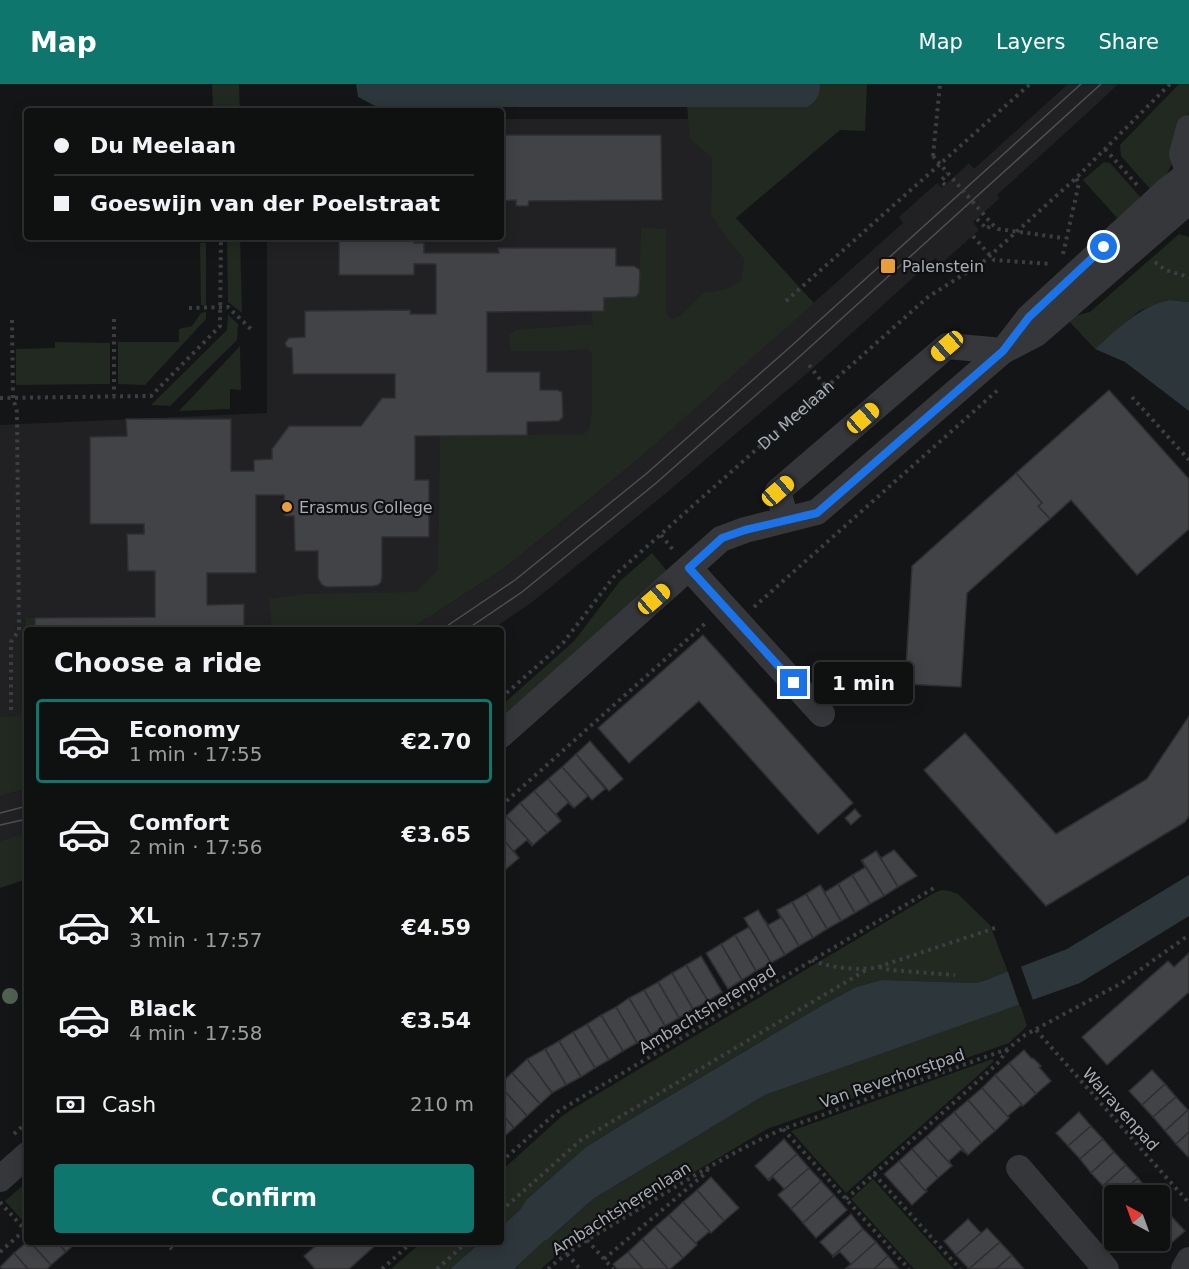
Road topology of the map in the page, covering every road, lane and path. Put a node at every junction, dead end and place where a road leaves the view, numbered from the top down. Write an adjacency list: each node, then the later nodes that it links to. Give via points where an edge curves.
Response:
1 (940, 84): 6 (path, bridge, via 933,156)
2 (1030, 84): 20 (path)
3 (1170, 84): 5 (path, Du Meelaan)
4 (1189, 128): 7 (street, via 1182,154)
5 (1105, 149): 10 (path); 16 (path, Du Meelaan)
6 (948, 173): 8 (path, via 941,181); 12 (path, bridge)
7 (1189, 173): 10 (street)
8 (945, 185)
9 (1189, 201): 26 (street, via 1036,334)
10 (1153, 202): 26 (street, via 1029,317)
11 (978, 219): 12 (path, via 987,229)
12 (992, 224): 14 (path, bridge, via 998,229)
13 (973, 236): 16 (path)
14 (1063, 238)
15 (221, 240): 21 (path)
16 (990, 256): 18 (path, via 994,260); 28 (path, Du Meelaan, via 928,297)
17 (1149, 256): 19 (path, via 1165,270)
18 (1061, 265)
19 (1189, 277)
20 (786, 301)
21 (220, 307): 22 (path); 25 (path, via 228,307); 30 (path, via 220,326 151,396)
22 (189, 308)
23 (12, 320): 33 (path)
24 (114, 320): 30 (path)
25 (253, 331)
26 (1003, 351): 35 (street, via 817,513); 35 (street, via 947,346 778,491)
27 (809, 365): 28 (path)
28 (826, 387): 38 (path, Du Meelaan, via 616,574 563,643)
29 (999, 389): 37 (path)
30 (114, 395): 33 (path)
31 (1132, 397): 34 (path)
32 (0, 398): 33 (path)
33 (13, 398): 39 (path, via 17,411 19,630 10,642)
34 (1189, 460)
35 (786, 519): 36 (street, via 722,538)
36 (689, 568): 37 (street); 41 (street)
37 (731, 614): 40 (street); 42 (path)
38 (504, 695)
39 (11, 710)
40 (822, 714)
41 (504, 732)
42 (504, 803)
43 (934, 888): 46 (path, Ambachtsherenpad)
44 (998, 927): 47 (path)
45 (1189, 935): 50 (path, Van Reverhorstpad, via 1120,984)
46 (812, 960): 48 (path); 54 (path, Ambachtsherenpad, via 557,1112)
47 (878, 967): 48 (path); 49 (path)
48 (866, 970): 62 (path, via 581,1140)
49 (955, 975)
50 (1036, 1030): 51 (path, Van Reverhorstpad); 61 (path, Walravenpad)
51 (1008, 1049): 52 (path, Van Reverhorstpad); 57 (path, Van Reverhorstpad, via 997,1064)
52 (783, 1129): 55 (path, Ambachtsherenlaan); 59 (path)
53 (24, 1158): 58 (street)
54 (504, 1159)
55 (708, 1168): 65 (path, Ambachtsherenlaan); 72 (path, Ambachtsherenlaan)
56 (1019, 1168): 81 (street)
57 (874, 1174): 59 (path, Van Reverhorstpad); 80 (path)
58 (0, 1179)
59 (846, 1199): 79 (path)
60 (0, 1202): 63 (path)
61 (1189, 1203)
62 (504, 1209)
63 (24, 1227)
64 (24, 1231): 70 (path)
65 (587, 1240): 71 (path, Ambachtsherenlaan); 72 (path)
66 (168, 1245): 69 (path)
67 (409, 1245): 74 (path)
68 (464, 1245): 75 (path)
69 (172, 1249)
70 (0, 1252)
71 (567, 1254): 76 (path, Ambachtsherenlaan); 77 (path)
72 (604, 1259): 78 (path)
73 (1189, 1260): 82 (street)
74 (382, 1269)
75 (437, 1269)
76 (548, 1269)
77 (580, 1269)
78 (613, 1269)
79 (909, 1269)
80 (960, 1269)
81 (1106, 1269)
82 (1184, 1269)

